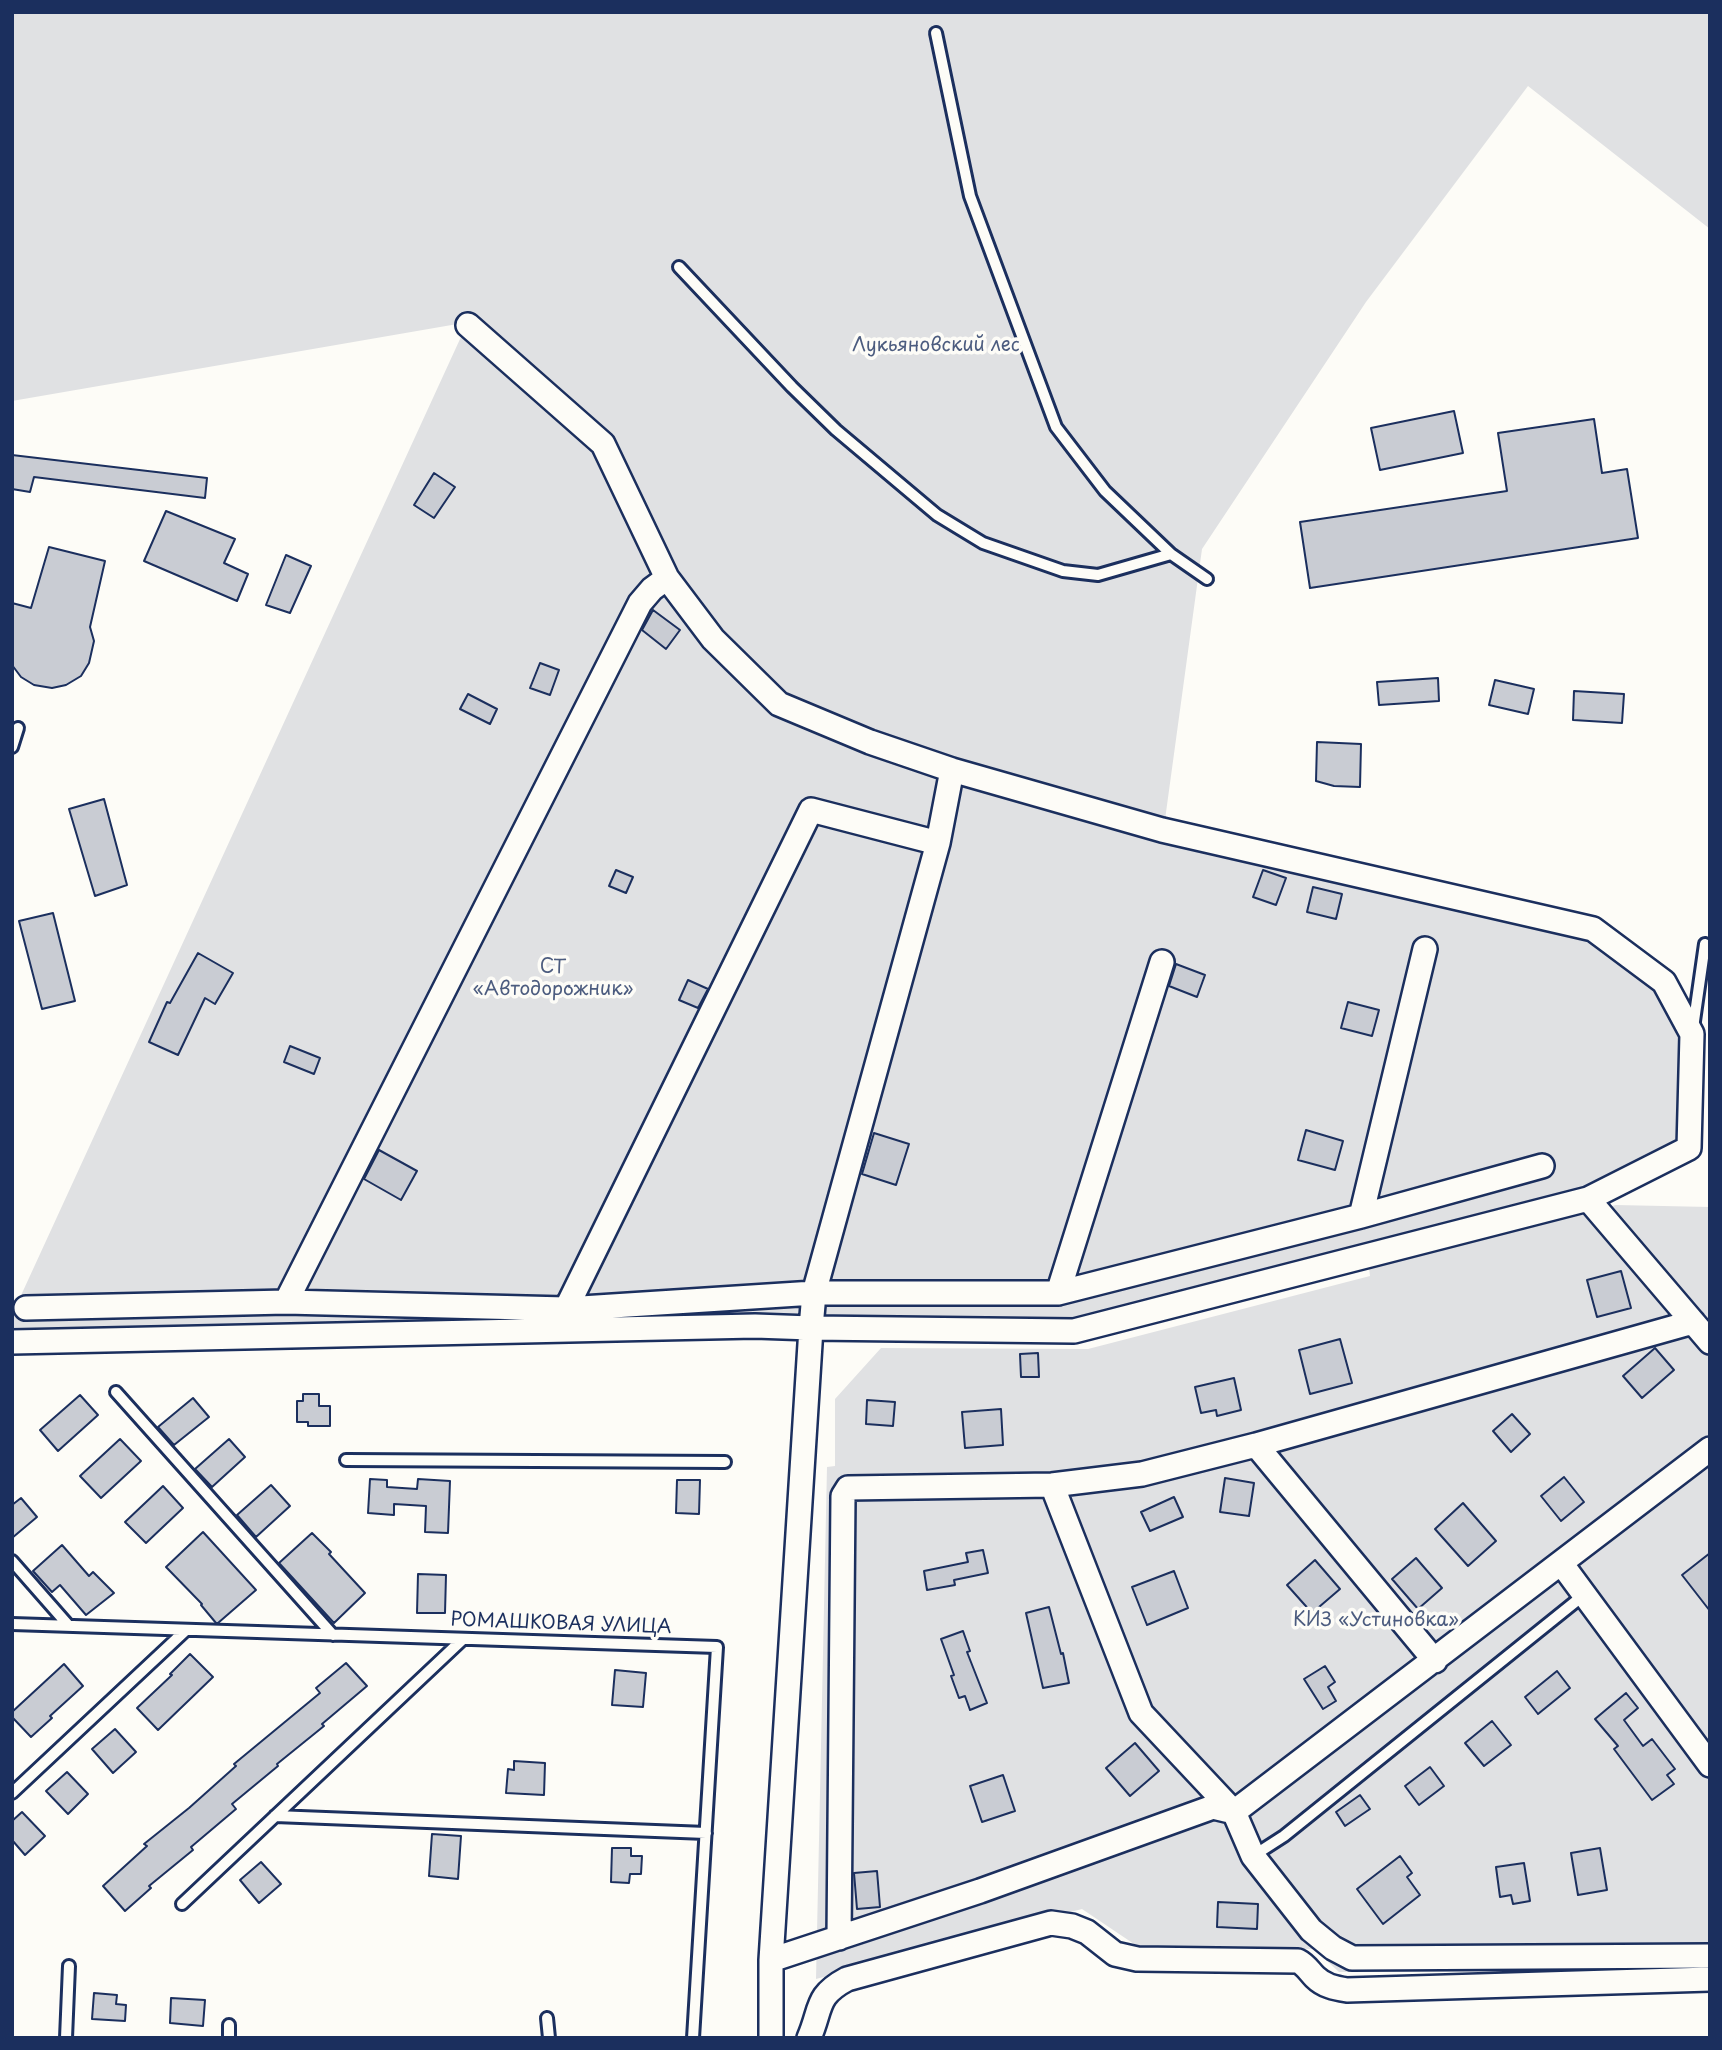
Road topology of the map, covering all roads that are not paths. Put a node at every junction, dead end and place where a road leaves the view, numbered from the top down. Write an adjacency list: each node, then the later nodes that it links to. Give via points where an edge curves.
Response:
1 (936, 33): 4 (lane, via 970,196 1056,426 1105,491)
2 (679, 267): 4 (lane, via 836,430 937,515 983,543 1063,571 1098,575)
3 (468, 325): 5 (street, via 603,444)
4 (1171, 554): 6 (lane)
5 (667, 578): 9 (street, via 713,639 779,704); 20 (street, via 640,603)
6 (1207, 579)
7 (18, 728): 8 (lane)
8 (12, 747)
9 (952, 770): 10 (street); 14 (street, via 1162,830 1594,929 1664,982)
10 (938, 843): 18 (street); 22 (street, via 811,810)
11 (1705, 944): 14 (lane)
12 (1425, 949): 17 (street)
13 (1162, 962): 19 (street)
14 (1692, 1034): 16 (street, via 1689,1148)
15 (1542, 1166): 17 (street)
16 (1588, 1199): 23 (street); 24 (street, via 1074,1331)
17 (1361, 1216): 19 (street)
18 (814, 1293): 19 (street); 22 (street); 24 (street)
19 (1058, 1293)
20 (286, 1301): 21 (street); 22 (street)
21 (26, 1308)
22 (566, 1309)
23 (1693, 1322): 26 (street); 28 (street)
24 (811, 1328): 25 (street); 51 (street)
25 (12, 1342)
26 (1710, 1342)
27 (116, 1392): 39 (lane)
28 (1256, 1445): 32 (street, via 1142,1474); 41 (street)
29 (1710, 1449): 34 (street)
30 (346, 1460): 31 (lane)
31 (725, 1462)
32 (1052, 1485): 44 (street, via 1141,1713); 49 (street, via 848,1488 843,1496)
33 (12, 1561): 37 (lane)
34 (1561, 1563): 35 (street); 41 (street)
35 (1585, 1594): 42 (street); 47 (lane, via 1284,1836)
36 (12, 1624): 37 (lane, РОМАШКОВАЯ УЛИЦА)
37 (69, 1626): 38 (lane, РОМАШКОВАЯ УЛИЦА)
38 (186, 1630): 39 (lane, РОМАШКОВАЯ УЛИЦА); 43 (lane)
39 (333, 1634): 40 (lane, РОМАШКОВАЯ УЛИЦА)
40 (463, 1639): 45 (lane); 46 (lane, РОМАШКОВАЯ УЛИЦА, via 717,1647)
41 (1435, 1661): 44 (street)
42 (1710, 1765)
43 (12, 1793)
44 (1234, 1812): 47 (street); 49 (street, via 1213,1807)
45 (275, 1816): 46 (lane); 48 (lane)
46 (706, 1833): 59 (lane, РОМАШКОВАЯ УЛИЦА)
47 (1252, 1856): 50 (street, via 1311,1930 1352,1958)
48 (182, 1904)
49 (839, 1938): 51 (street)
50 (1710, 1956)
51 (771, 1960): 60 (street)
52 (69, 1966): 56 (lane)
53 (1710, 1979): 61 (street, via 1347,1990 1330,1987 1298,1961 1137,1959 1115,1954 1087,1932 1051,1923 847,1979 830,1988 822,2000)
54 (547, 2018): 58 (lane)
55 (229, 2025): 57 (lane)
56 (66, 2038)
57 (229, 2038)
58 (549, 2038)
59 (693, 2038)
60 (771, 2038)
61 (809, 2038)

